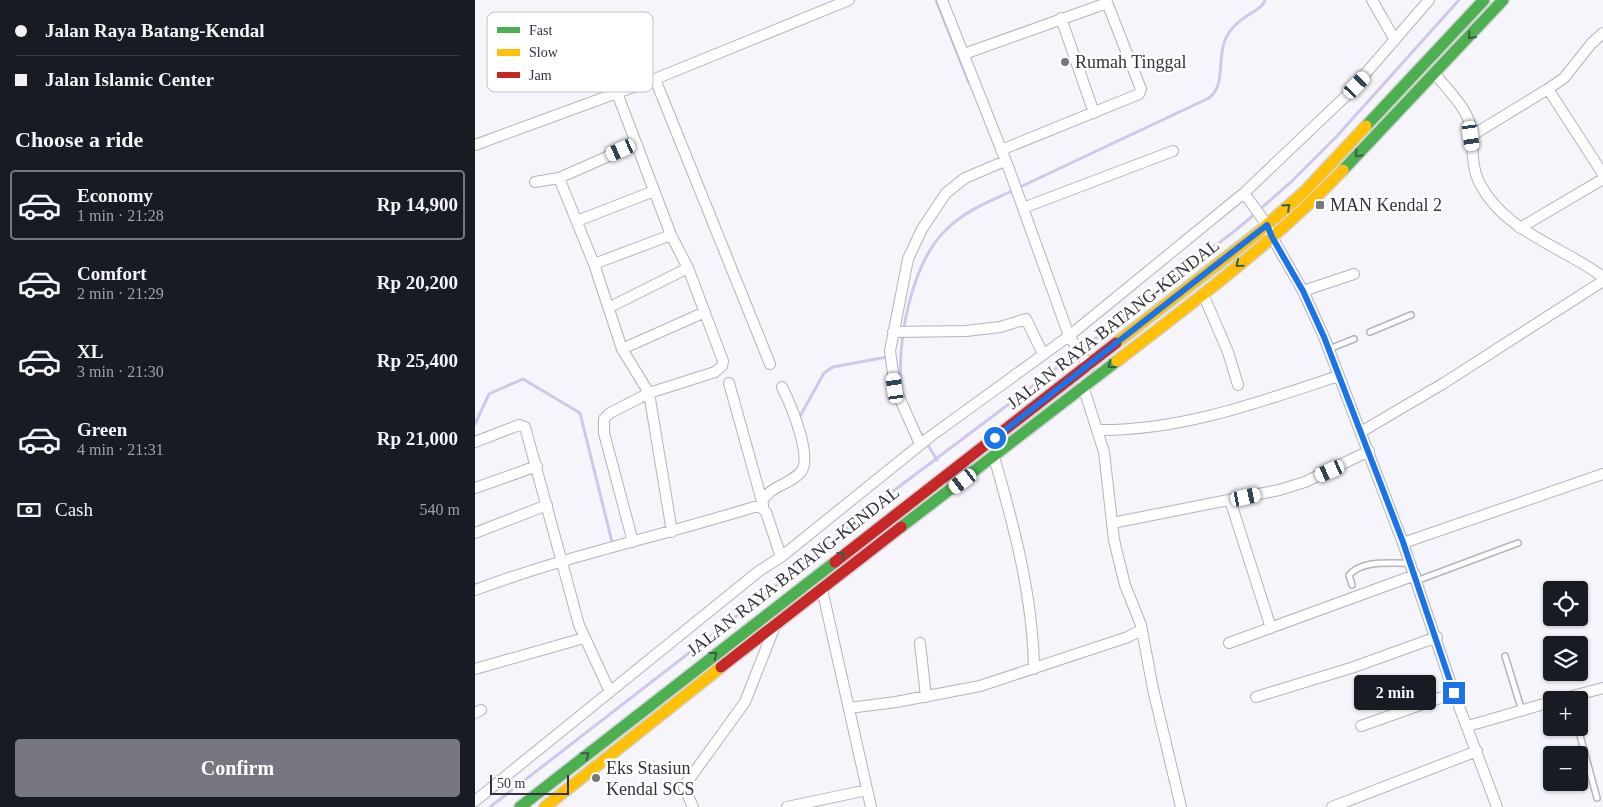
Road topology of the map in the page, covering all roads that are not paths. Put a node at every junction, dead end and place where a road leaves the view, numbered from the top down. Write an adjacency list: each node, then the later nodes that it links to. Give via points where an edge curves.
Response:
1 (849, 0): 13 (street)
2 (942, 0): 11 (street)
3 (1372, 0): 10 (street, via 1395,40)
4 (1429, 0): 10 (street)
5 (1485, 0): 31 (highway, JALAN RAYA BATANG-KENDAL, one-way to 5, via 1305,191)
6 (1503, 0): 12 (highway, JALAN RAYA BATANG-KENDAL, one-way to 12)
7 (1106, 1): 8 (street); 16 (street, via 1141,89 1135,97)
8 (1061, 18): 11 (street); 16 (street)
9 (1603, 33): 14 (street, via 1565,78)
10 (1392, 43): 28 (street, via 1335,108)
11 (964, 54): 20 (street)
12 (1435, 74): 17 (street, via 1467,118); 34 (highway, JALAN RAYA BATANG-KENDAL, one-way to 34, via 1313,200)
13 (655, 79): 53 (street)
14 (1548, 89): 17 (street); 23 (street)
15 (617, 93): 18 (street); 19 (street)
16 (1094, 113): 20 (street)
17 (1471, 136): 32 (street, via 1479,183)
18 (636, 144): 24 (street); 27 (street)
19 (475, 145)
20 (1001, 150): 22 (street)
21 (1173, 151): 29 (street)
22 (1005, 161): 29 (street); 45 (street, via 965,178 946,193 922,229 908,259)
23 (1603, 174)
24 (559, 178): 26 (street); 30 (street)
25 (1603, 179): 32 (street)
26 (535, 182)
27 (654, 191): 30 (street); 33 (street)
28 (1245, 195): 31 (street); 47 (street)
29 (1023, 208): 47 (street)
30 (577, 221): 35 (street)
31 (1265, 223): 34 (street); 52 (highway, JALAN RAYA BATANG-KENDAL)
32 (1520, 228): 38 (street)
33 (671, 235): 35 (street); 36 (street)
34 (1272, 237): 40 (street); 41 (highway, JALAN RAYA BATANG-KENDAL, one-way to 41)
35 (594, 264): 42 (street)
36 (688, 268): 42 (street); 43 (street)
37 (1354, 274): 40 (street)
38 (1603, 277)
39 (1603, 281): 61 (street, via 1444,384)
40 (1303, 291): 50 (street)
41 (1203, 294): 56 (street, via 1228,352); 57 (highway, JALAN RAYA BATANG-KENDAL, one-way to 57)
42 (609, 307): 49 (street)
43 (705, 312): 49 (street); 59 (street, via 722,357 722,366 715,372)
44 (1411, 315): 46 (lane)
45 (896, 332): 51 (street, via 1000,328 1026,319); 63 (street, via 890,351 895,388)
46 (1370, 332)
47 (1070, 338): 51 (street); 52 (street)
48 (1354, 339): 50 (lane)
49 (622, 349): 59 (street)
50 (1329, 350): 54 (street)
51 (1043, 354): 63 (street)
52 (1086, 361): 112 (highway, JALAN RAYA BATANG-KENDAL, one-way to 52)
53 (770, 364)
54 (1338, 376): 60 (street, via 1223,413 1127,431); 61 (street)
55 (729, 383): 70 (street)
56 (1238, 385)
57 (1083, 386): 60 (street); 65 (highway, JALAN RAYA BATANG-KENDAL)
58 (782, 387): 70 (street, via 793,410 803,447 803,467 798,474 767,494)
59 (649, 393): 74 (street); 76 (street, via 610,413 603,426)
60 (1098, 430): 73 (street)
61 (1361, 432): 64 (street)
62 (475, 442): 66 (street, via 522,425 527,431)
63 (921, 443): 79 (street)
64 (1369, 451): 69 (street, via 1305,482); 77 (street)
65 (994, 457): 84 (highway, JALAN RAYA BATANG-KENDAL); 95 (street, via 1021,560)
66 (537, 466): 68 (street); 71 (street)
67 (1603, 474): 77 (street)
68 (475, 488)
69 (1230, 500): 73 (street); 87 (street)
70 (762, 502): 72 (street)
71 (547, 505): 75 (street); 80 (street)
72 (766, 512): 74 (street, via 760,506 754,507); 79 (street)
73 (1113, 523): 88 (street, via 1125,585)
74 (672, 532): 76 (street)
75 (475, 533)
76 (633, 542): 80 (street)
77 (1403, 542): 81 (street)
78 (1518, 544): 82 (lane)
79 (781, 557): 97 (street, via 759,570)
80 (561, 562): 85 (street); 90 (street)
81 (1410, 563): 82 (street); 83 (lane, via 1379,563 1358,568 1349,575)
82 (1415, 578): 87 (street); 89 (street)
83 (1352, 586)
84 (822, 589): 86 (highway, JALAN RAYA BATANG-KENDAL); 103 (street)
85 (475, 590)
86 (776, 623): 113 (highway, JALAN RAYA BATANG-KENDAL); 114 (street, via 745,702 685,784)
87 (1271, 628): 92 (street)
88 (1141, 630): 95 (street); 117 (street)
89 (1437, 637): 98 (street); 101 (street)
90 (584, 638): 94 (street); 97 (street)
91 (920, 643): 100 (street)
92 (1229, 643)
93 (1505, 656): 104 (lane)
94 (475, 669)
95 (1034, 669): 100 (street, via 980,686)
96 (1603, 688): 99 (street)
97 (610, 692): 111 (street)
98 (1454, 693): 105 (street); 106 (street)
99 (1588, 693)
100 (926, 697): 103 (street)
101 (1256, 697)
102 (1543, 705): 104 (street)
103 (849, 708): 109 (street)
104 (1522, 712): 106 (street)
105 (1361, 726)
106 (1468, 726): 108 (street)
107 (1580, 736): 110 (lane)
108 (1477, 751): 118 (street); 119 (street)
109 (867, 790): 115 (street); 116 (street)
110 (1597, 798)
111 (475, 801)
112 (520, 807)
113 (545, 807)
114 (693, 807)
115 (787, 807)
116 (871, 807)
117 (1181, 807)
118 (1331, 807)
119 (1497, 807)

